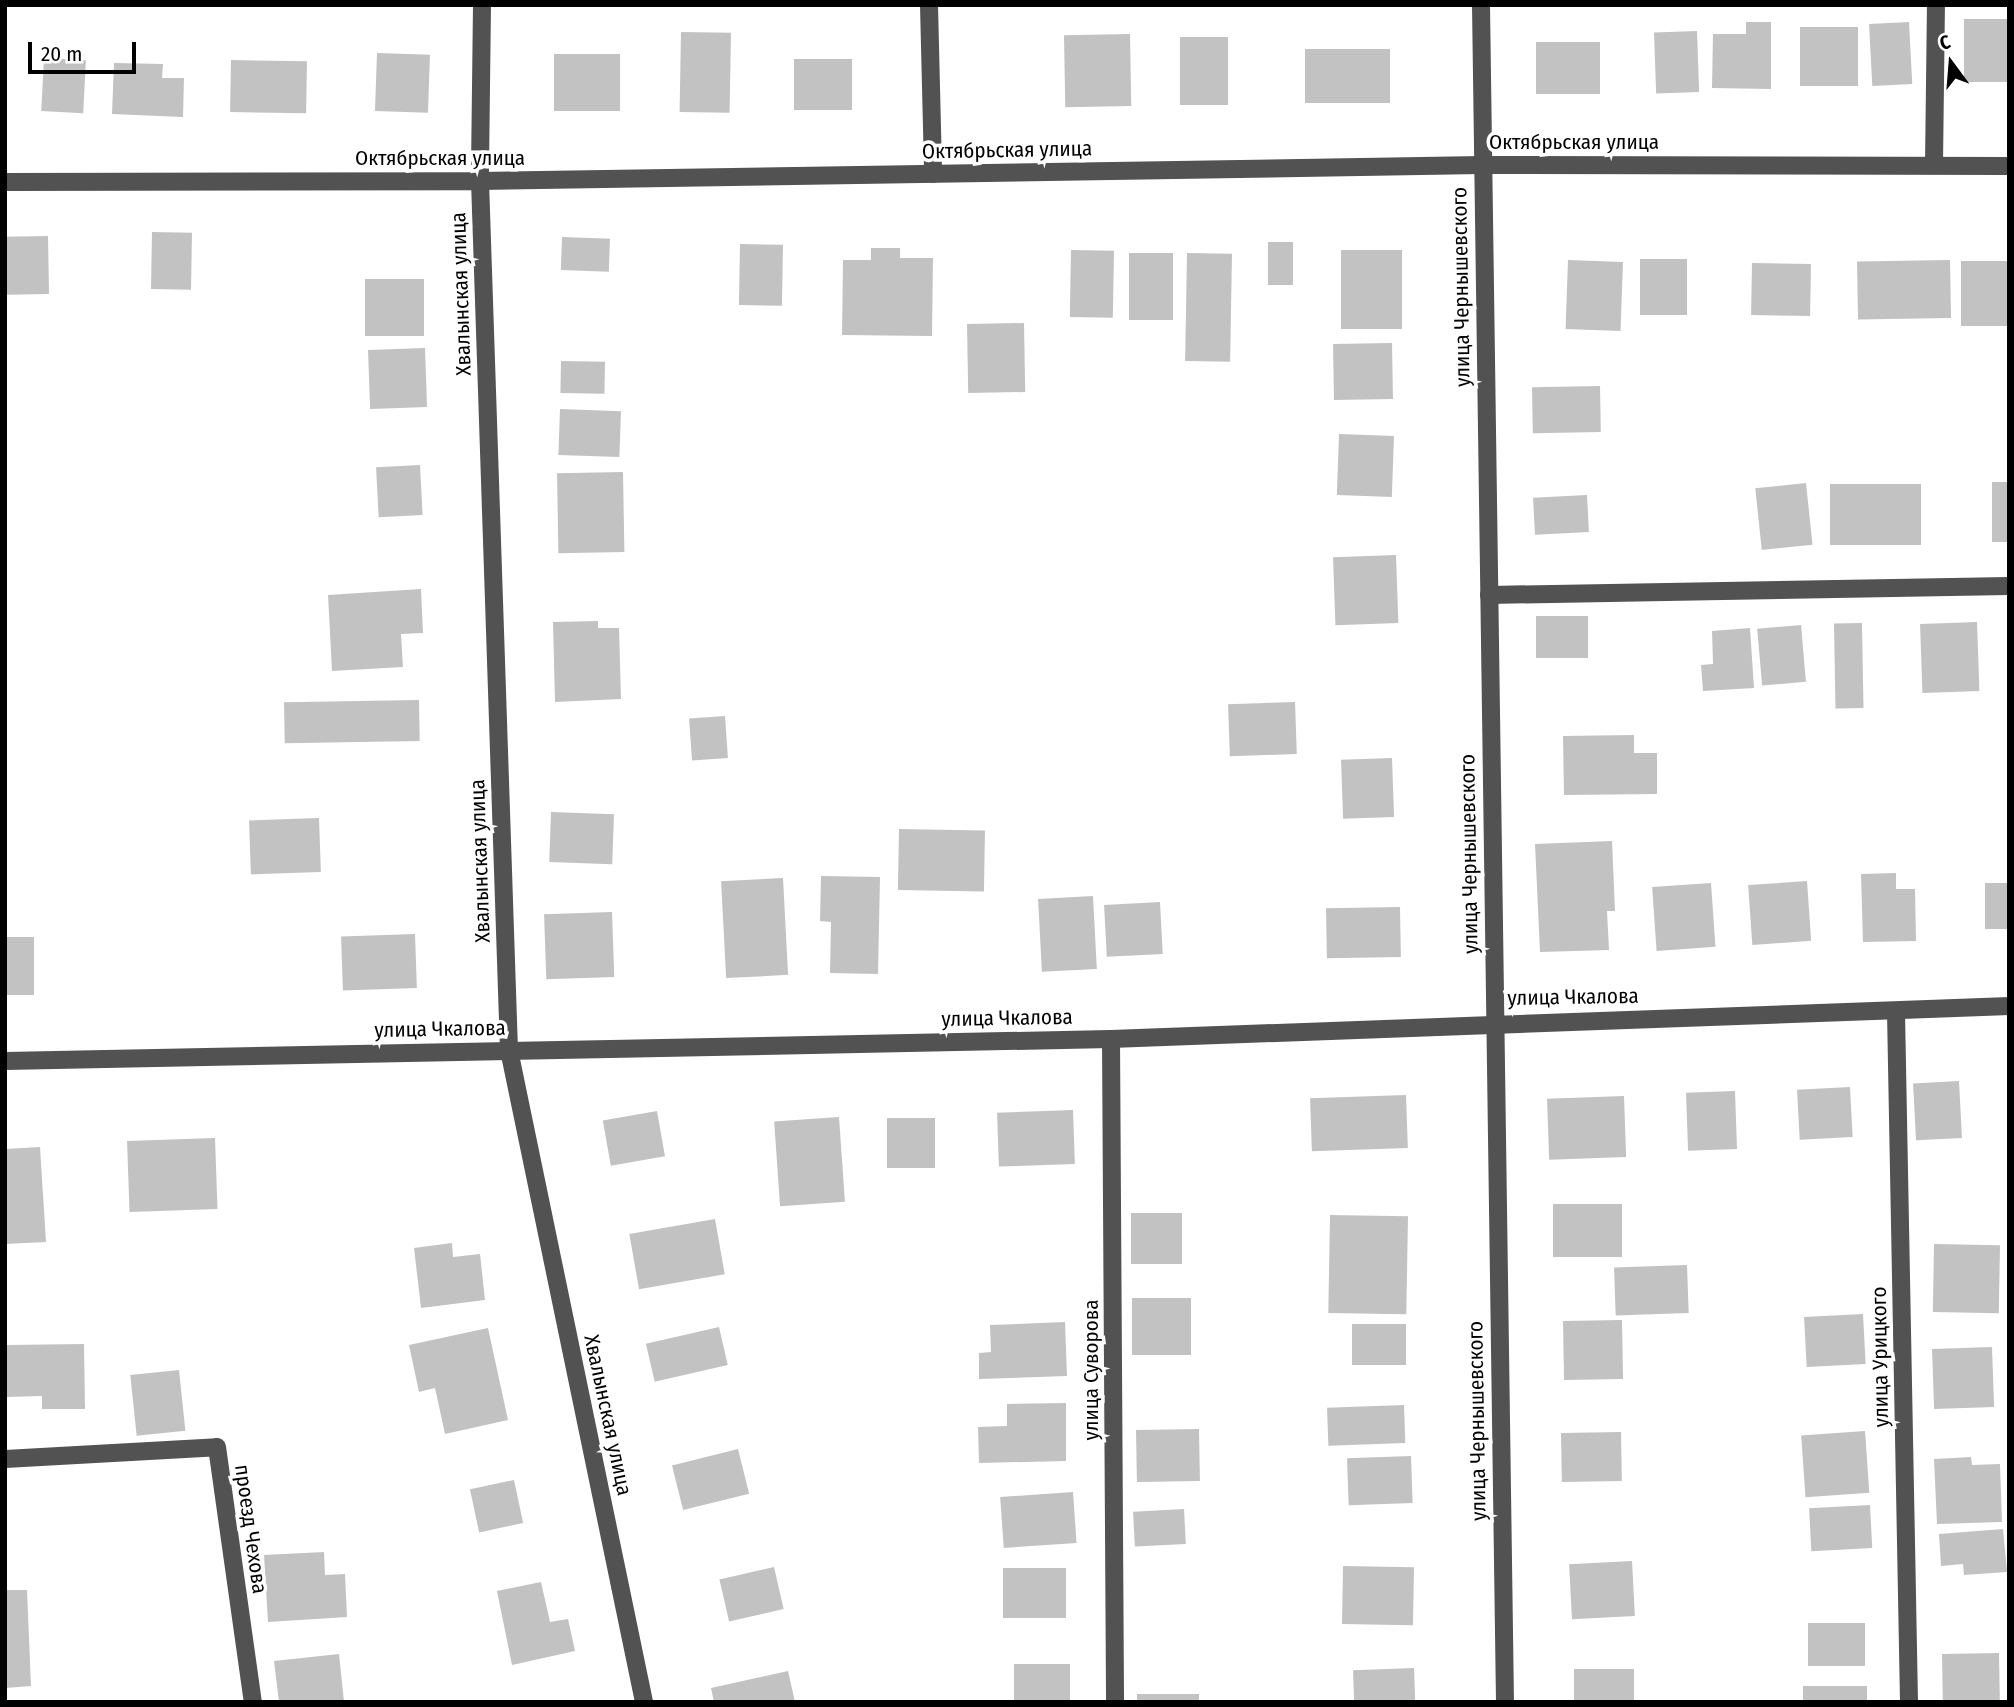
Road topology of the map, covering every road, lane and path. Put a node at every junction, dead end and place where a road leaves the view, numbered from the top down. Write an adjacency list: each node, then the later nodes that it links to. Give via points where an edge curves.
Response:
1 (482, 5): 9 (street, Хвалынская улица)
2 (929, 5): 8 (street)
3 (1481, 5): 5 (street, улица Чернышевского)
4 (1936, 5): 6 (street)
5 (1482, 165): 6 (street, Октябрьская улица); 8 (street, Октябрьская улица); 12 (street, улица Чернышевского)
6 (1934, 165): 7 (street, Октябрьская улица)
7 (2009, 166)
8 (933, 174): 9 (street, Октябрьская улица)
9 (480, 181): 10 (street, Октябрьская улица); 17 (street, Хвалынская улица)
10 (5, 182)
11 (2009, 586): 12 (street)
12 (1489, 595): 15 (street, улица Чернышевского)
13 (2009, 1006): 14 (street, улица Чкалова)
14 (1896, 1012): 15 (street, улица Чкалова); 24 (street, улица Урицкого)
15 (1493, 1022): 16 (street, улица Чкалова); 23 (street, улица Чернышевского)
16 (1111, 1038): 17 (street, улица Чкалова); 22 (street, улица Суворова)
17 (509, 1050): 18 (street, улица Чкалова); 21 (street, Хвалынская улица)
18 (5, 1062)
19 (5, 1459): 20 (street, проезд Чехова, via 217,1447)
20 (253, 1702)
21 (644, 1702)
22 (1115, 1702)
23 (1505, 1702)
24 (1909, 1702)

